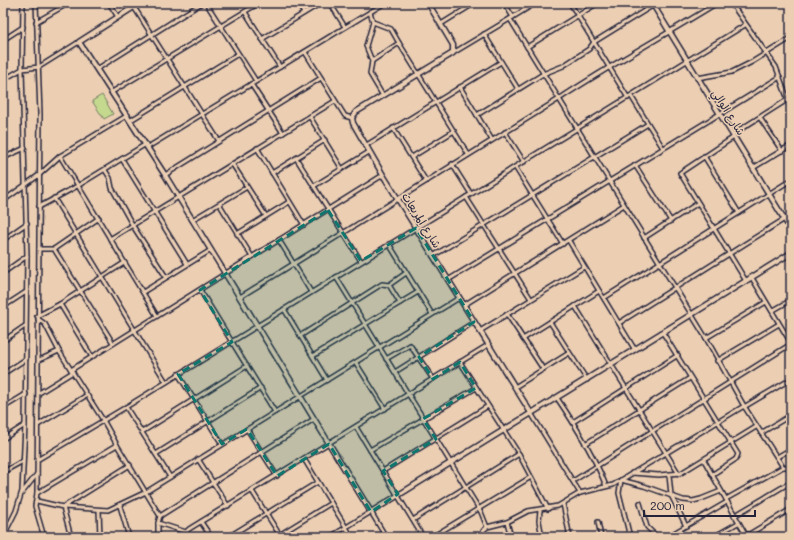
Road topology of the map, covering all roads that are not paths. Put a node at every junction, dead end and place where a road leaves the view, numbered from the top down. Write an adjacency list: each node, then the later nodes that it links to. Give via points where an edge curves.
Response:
1 (23, 3): 33 (street)
2 (36, 3): 29 (street)
3 (69, 3): 29 (street)
4 (109, 3): 27 (street)
5 (140, 3): 22 (street)
6 (202, 3): 37 (street)
7 (206, 3): 34 (street)
8 (259, 3): 23 (street)
9 (297, 3): 25 (street)
10 (321, 3): 25 (street)
11 (330, 3): 35 (street)
12 (385, 3): 24 (street)
13 (428, 3): 31 (street)
14 (475, 3): 31 (street)
15 (504, 3): 28 (street)
16 (536, 3): 28 (street)
17 (570, 3): 26 (street)
18 (598, 3): 26 (street)
19 (717, 3): 36 (street)
20 (731, 3): 32 (street)
21 (654, 4): 36 (street, شارع الوالي); 43 (street)
22 (134, 7): 27 (street); 37 (street)
23 (245, 12): 34 (street); 40 (street)
24 (370, 12): 30 (street); 35 (street)
25 (304, 13): 40 (street)
26 (578, 16): 43 (street); 45 (street)
27 (118, 17): 42 (street)
28 (511, 18): 38 (street); 45 (street)
29 (36, 22): 55 (street)
30 (372, 22): 44 (street, via 391,28); 52 (street, via 366,46)
31 (441, 24): 47 (street, via 454,45)
32 (745, 25): 48 (street); 51 (street)
33 (23, 27): 41 (street); 57 (street)
34 (221, 27): 49 (street); 50 (street)
35 (345, 27): 46 (street)
36 (669, 33): 51 (street, شارع الوالي); 54 (street)
37 (153, 34): 50 (street); 58 (street)
38 (484, 34): 47 (street); 53 (street)
39 (791, 38): 48 (street)
40 (262, 39): 56 (street)
41 (3, 40)
42 (79, 42): 55 (street); 58 (street)
43 (594, 42): 54 (street); 60 (street, via 589,49 563,66)
44 (398, 43): 52 (street); 59 (street)
45 (527, 47): 60 (street)
46 (305, 52): 56 (street); 62 (street)
47 (453, 53): 59 (street)
48 (766, 53): 61 (street); 63 (street, via 732,72)
49 (238, 54): 65 (street); 67 (street)
50 (168, 59): 67 (street); 70 (street)
51 (686, 60): 63 (street, شارع الوالي); 72 (street)
52 (372, 61): 71 (street, via 370,74)
53 (501, 62): 68 (street); 69 (street)
54 (609, 66): 72 (street); 73 (street)
55 (39, 67): 57 (street); 122 (street)
56 (280, 67): 65 (street)
57 (22, 69): 64 (street); 100 (street)
58 (97, 69): 70 (street)
59 (418, 74): 71 (street); 76 (street)
60 (543, 74): 69 (street); 73 (street)
61 (780, 77): 74 (street); 79 (street)
62 (320, 78): 75 (street); 78 (street)
63 (697, 78): 79 (street, شارع الوالي)
64 (3, 80)
65 (256, 81): 66 (street)
66 (251, 84): 78 (street); 80 (street)
67 (185, 86): 80 (street); 86 (street)
68 (460, 87): 76 (street); 82 (street)
69 (518, 89): 82 (street)
70 (112, 92): 81 (street)
71 (383, 96): 84 (street, via 356,112)
72 (630, 97): 87 (street); 89 (street)
73 (559, 99): 89 (street); 91 (street)
74 (787, 100): 77 (street); 85 (street)
75 (335, 101): 83 (street); 84 (street, via 346,116)
76 (436, 102): 88 (street); 90 (street)
77 (791, 108)
78 (268, 110): 92 (street); 96 (street)
79 (720, 113): 93 (street, شارع الوالي); 102 (street)
80 (202, 114): 96 (street); 98 (street)
81 (128, 115): 86 (street); 106 (street)
82 (477, 115): 95 (street)
83 (310, 116): 92 (street); 94 (street)
84 (352, 118): 99 (street, شارع المربعات)
85 (760, 118): 93 (street); 103 (street)
86 (131, 120): 98 (street)
87 (648, 124): 102 (street); 107 (street)
88 (393, 128): 99 (street); 109 (street)
89 (577, 129): 107 (street); 113 (street)
90 (454, 131): 105 (street); 109 (street)
91 (505, 132): 95 (street); 113 (street)
92 (283, 133): 101 (street)
93 (733, 136): 108 (street); 118 (street, شارع الوالي)
94 (325, 140): 111 (street); 119 (street)
95 (492, 140): 105 (street)
96 (220, 141): 123 (street)
97 (791, 145): 103 (street)
98 (147, 146): 112 (street); 123 (street)
99 (365, 146): 104 (street, شارع المربعات)
100 (25, 148): 110 (street); 128 (street)
101 (257, 148): 115 (street); 121 (street)
102 (663, 148): 116 (street)
103 (782, 151): 118 (street)
104 (369, 152): 119 (street); 124 (street, شارع المربعات)
105 (468, 154): 114 (street)
106 (60, 156): 122 (street); 129 (street)
107 (594, 156): 127 (street); 134 (street)
108 (704, 156): 141 (street, via 680,173); 147 (street)
109 (412, 157): 125 (street)
110 (3, 158)
111 (296, 158): 121 (street); 130 (street)
112 (122, 160): 120 (street); 146 (street)
113 (524, 162): 117 (street)
114 (452, 164): 125 (street); 133 (street)
115 (233, 165): 131 (street); 135 (street)
116 (635, 165): 127 (street); 154 (street)
117 (515, 167): 133 (street); 134 (street)
118 (753, 168): 132 (street, شارع الوالي)
119 (342, 169): 130 (street)
120 (105, 170): 129 (street); 158 (street)
121 (272, 173): 140 (street)
122 (39, 174): 128 (street); 144 (street)
123 (165, 175): 135 (street)
124 (383, 175): 138 (street, شارع المربعات); 145 (street)
125 (426, 180): 138 (street)
126 (791, 180): 132 (street)
127 (610, 181): 143 (street); 151 (street)
128 (26, 184): 139 (street); 155 (street)
129 (79, 186): 137 (street); 150 (street)
130 (314, 186): 145 (street)
131 (248, 187): 142 (street); 149 (street)
132 (769, 193): 147 (street); 152 (street, شارع الوالي)
133 (471, 194): 136 (street)
134 (532, 195): 151 (street); 157 (street)
135 (179, 197): 146 (street); 153 (street)
136 (466, 197): 157 (street); 159 (street)
137 (54, 198): 144 (street); 164 (street)
138 (398, 199): 159 (street, شارع المربعات); 162 (street)
139 (3, 201)
140 (289, 202): 149 (street); 156 (street)
141 (698, 204): 154 (street); 160 (street)
142 (220, 205): 153 (street); 163 (street)
143 (624, 205): 165 (street); 169 (street)
144 (39, 207): 172 (street)
145 (328, 210): 156 (street); 162 (street)
146 (156, 211): 158 (street); 184 (street)
147 (739, 213): 160 (street)
148 (791, 215): 152 (street)
149 (266, 216): 163 (street)
150 (99, 218): 164 (street); 166 (street)
151 (548, 219): 171 (street); 174 (street)
152 (784, 219): 161 (street, شارع الوالي); 177 (street)
153 (192, 220): 175 (street)
154 (671, 221): 165 (street)
155 (27, 223): 167 (street); 178 (street)
156 (304, 225): 168 (street)
157 (484, 225): 174 (street); 179 (street)
158 (133, 226): 166 (street); 192 (street)
159 (416, 228): 170 (street); 179 (street, شارع المربعات)
160 (713, 229): 177 (street); 182 (street)
161 (791, 230)
162 (343, 233): 181 (street); 185 (street)
163 (237, 234): 180 (street)
164 (76, 235): 173 (street); 191 (street)
165 (644, 238): 182 (street)
166 (110, 239): 183 (street)
167 (3, 240)
168 (279, 240): 180 (street); 185 (street)
169 (569, 241): 171 (street); 186 (street)
170 (389, 244): 181 (street); 188 (street)
171 (563, 244): 189 (street)
172 (39, 249): 173 (street); 224 (street)
173 (54, 249): 200 (street)
174 (500, 249): 189 (street); 195 (street)
175 (211, 250): 184 (street); 190 (street)
176 (791, 253): 194 (street)
177 (729, 255): 196 (street); 198 (street)
178 (27, 256): 187 (street); 202 (street)
179 (433, 256): 195 (street, شارع المربعات)
180 (252, 257): 190 (street)
181 (361, 261): 193 (street)
182 (660, 262): 198 (street); 208 (street)
183 (124, 264): 191 (street); 203 (street)
184 (187, 264): 192 (street)
185 (294, 264): 204 (street); 206 (street)
186 (584, 266): 201 (street); 209 (street)
187 (3, 273)
188 (406, 273): 197 (street); 205 (street)
189 (515, 273): 209 (street); 215 (street)
190 (226, 274): 199 (street); 206 (street)
191 (102, 277): 200 (street); 232 (street)
192 (166, 277): 203 (street)
193 (336, 277): 204 (street); 212 (street)
194 (752, 278): 196 (street); 211 (street)
195 (448, 280): 207 (street, شارع المربعات)
196 (746, 281): 222 (street)
197 (389, 285): 212 (street, via 382,284); 213 (street)
198 (675, 288): 222 (street); 227 (street)
199 (200, 290): 223 (street); 239 (street)
200 (80, 291): 214 (street); 240 (street)
201 (599, 291): 208 (street); 216 (street)
202 (26, 292): 217 (street); 230 (street)
203 (143, 292): 223 (street)
204 (311, 292): 218 (street)
205 (418, 292): 213 (street); 220 (street)
206 (240, 297): 231 (street)
207 (460, 298): 215 (street, شارع المربعات); 220 (street)
208 (604, 298): 227 (street)
209 (531, 299): 221 (street)
210 (791, 300): 219 (street)
211 (766, 302): 219 (street); 236 (street)
212 (352, 303): 228 (street); 235 (street)
213 (400, 303): 228 (street)
214 (60, 304): 224 (street); 249 (street)
215 (464, 305): 225 (street, شارع المربعات)
216 (575, 306): 226 (street); 257 (street)
217 (3, 307)
218 (284, 309): 231 (street); 235 (street)
219 (772, 311): 229 (street)
220 (432, 314): 243 (street)
221 (507, 314): 233 (street); 237 (street)
222 (692, 315): 234 (street); 236 (street)
223 (157, 316): 232 (street)
224 (37, 317): 245 (street, via 46,324); 253 (street)
225 (474, 322): 233 (street, شارع المربعات); 250 (street)
226 (550, 322): 237 (street); 246 (street)
227 (619, 323): 244 (street)
228 (365, 324): 243 (street); 248 (street)
229 (779, 324): 241 (street); 254 (street)
230 (25, 326): 238 (street); 251 (street)
231 (257, 326): 239 (street); 279 (street)
232 (134, 330): 240 (street); 269 (street)
233 (480, 331): 242 (street, شارع المربعات)
234 (663, 333): 244 (street); 247 (street)
235 (300, 336): 248 (street)
236 (706, 338): 254 (street)
237 (523, 339): 259 (street)
238 (3, 341)
239 (232, 342): 258 (street); 263 (street)
240 (113, 344): 249 (street)
241 (791, 344): 270 (street)
242 (488, 345): 256 (street); 271 (street, شارع المربعات)
243 (380, 348): 252 (street); 255 (street)
244 (635, 350): 257 (street)
245 (59, 351): 253 (street); 260 (street)
246 (569, 353): 259 (street); 268 (street)
247 (678, 355): 264 (street); 274 (street)
248 (313, 356): 267 (street)
249 (92, 357): 260 (street)
250 (419, 357): 252 (street, via 408,345); 261 (street); 266 (street)
251 (26, 359): 262 (street); 276 (street)
252 (386, 359): 261 (street)
253 (39, 360): 275 (street)
254 (717, 361): 270 (street)
255 (356, 362): 267 (street); 287 (street)
256 (460, 362): 266 (street); 273 (street)
257 (611, 365): 268 (street); 274 (street)
258 (247, 366): 272 (street); 282 (street)
259 (542, 369): 271 (street)
260 (72, 371): 275 (street); 277 (street)
261 (395, 372): 278 (street)
262 (3, 374)
263 (178, 374): 269 (street); 282 (street)
264 (690, 378): 281 (street); 288 (street)
265 (791, 378): 284 (street)
266 (433, 379): 278 (street)
267 (327, 380): 279 (street)
268 (587, 380): 280 (street)
269 (166, 382): 285 (street)
270 (730, 383): 281 (street); 284 (street)
271 (514, 387): 290 (street, شارع المربعات)
272 (261, 388): 289 (street); 296 (street)
273 (476, 388): 283 (street); 292 (street)
274 (626, 388): 288 (street); 297 (street)
275 (39, 393): 299 (street)
276 (26, 394): 286 (street); 298 (street)
277 (87, 395): 294 (street); 299 (street)
278 (408, 395): 287 (street); 292 (street)
279 (301, 396): 289 (street); 293 (street)
280 (557, 398): 290 (street); 297 (street)
281 (703, 399): 295 (street); 305 (street)
282 (194, 400): 296 (street); 304 (street)
283 (488, 406): 303 (street); 308 (street)
284 (744, 406): 295 (street); 301 (street)
285 (126, 407): 294 (street); 304 (street)
286 (3, 408)
287 (385, 409): 300 (street)
288 (638, 410): 305 (street); 312 (street)
289 (276, 412): 302 (street)
290 (531, 413): 303 (street); 342 (street, شارع المربعات)
291 (791, 415): 306 (street)
292 (423, 418): 308 (street); 315 (street)
293 (314, 419): 311 (street); 316 (street)
294 (103, 420): 313 (street); 323 (street)
295 (717, 421): 309 (street); 317 (street)
296 (208, 422): 310 (street); 318 (street)
297 (573, 422): 312 (street)
298 (25, 425): 307 (street); 325 (street)
299 (38, 425): 323 (street)
300 (356, 427): 311 (street); 315 (street)
301 (756, 427): 306 (street); 309 (street)
302 (247, 429): 310 (street); 316 (street)
303 (504, 430): 319 (street); 326 (street)
304 (142, 432): 318 (street)
305 (651, 432): 317 (street); 328 (street)
306 (761, 433): 320 (street)
307 (3, 439)
308 (436, 439): 326 (street); 331 (street)
309 (730, 442): 324 (street); 336 (street, via 738,457)
310 (222, 444): 321 (street)
311 (329, 444): 322 (street); 369 (street)
312 (585, 444): 328 (street)
313 (117, 445): 327 (street); 350 (street)
314 (791, 449): 320 (street)
315 (370, 450): 331 (street)
316 (262, 452): 338 (street); 345 (street)
317 (665, 452): 333 (street); 335 (street)
318 (156, 454): 339 (street)
319 (519, 454): 340 (street); 347 (street)
320 (777, 458): 329 (street)
321 (198, 459): 339 (street); 345 (street)
322 (304, 459): 338 (street); 343 (street)
323 (37, 460): 334 (street)
324 (704, 460): 335 (street); 336 (street)
325 (23, 461): 332 (street); 353 (street)
326 (450, 463): 347 (street); 354 (street)
327 (130, 465): 351 (street); 363 (street)
328 (598, 465): 342 (street); 346 (street)
329 (783, 467): 330 (street); 357 (street)
330 (791, 467)
331 (383, 471): 354 (street)
332 (3, 472)
333 (632, 473): 337 (street); 341 (street)
334 (37, 474): 350 (street); 353 (street)
335 (678, 474): 337 (street)
336 (712, 474): 349 (street)
337 (669, 475): 355 (street)
338 (277, 476): 348 (street)
339 (170, 477): 351 (street)
340 (531, 477): 364 (street); 365 (street)
341 (621, 480): 346 (street); 355 (street); 406 (street, via 619,493)
342 (573, 481): 352 (street, شارع المربعات)
343 (318, 482): 358 (street); 370 (street)
344 (791, 482): 372 (street)
345 (213, 483): 362 (street); 371 (street)
346 (606, 486): 352 (street)
347 (466, 487): 364 (street); 373 (street)
348 (252, 491): 362 (street); 370 (street)
349 (721, 491): 355 (street, via 693,501); 357 (street)
350 (37, 492): 356 (street)
351 (146, 492): 361 (street); 371 (street)
352 (580, 493): 360 (street)
353 (21, 494): 386 (street)
354 (398, 494): 369 (street); 373 (street)
355 (671, 495): 379 (street)
356 (37, 501): 363 (street); 387 (street, via 36,511)
357 (726, 501): 372 (street); 379 (street)
358 (331, 503): 380 (street); 384 (street)
359 (640, 503): 407 (street, via 647,527)
360 (563, 504): 365 (street); 404 (street)
361 (120, 506): 367 (street); 390 (street)
362 (228, 506): 374 (street)
363 (63, 507): 367 (street); 388 (street)
364 (478, 508): 381 (street); 400 (street)
365 (548, 508): 368 (street)
366 (791, 509): 385 (street)
367 (99, 510): 389 (street)
368 (540, 510): 375 (street, via 528,511); 403 (street)
369 (371, 512): 380 (street); 398 (street)
370 (266, 513): 384 (street); 394 (street)
371 (160, 516): 377 (street)
372 (734, 516): 378 (street)
373 (413, 520): 399 (street)
374 (202, 522): 382 (street); 393 (street)
375 (507, 522): 381 (street); 402 (street)
376 (598, 522): 405 (street)
377 (158, 523): 382 (street); 391 (street)
378 (738, 523): 385 (street); 409 (street)
379 (686, 526): 408 (street)
380 (346, 527): 396 (street); 397 (street)
381 (487, 527): 401 (street)
382 (186, 532): 392 (street)
383 (791, 534): 410 (street)
384 (281, 536): 395 (street)
385 (746, 536)
386 (3, 537)
387 (44, 537)
388 (71, 537)
389 (100, 537)
390 (129, 537)
391 (158, 537)
392 (186, 537)
393 (211, 537)
394 (228, 537)
395 (276, 537)
396 (330, 537)
397 (352, 537)
398 (386, 537)
399 (423, 537)
400 (432, 537)
401 (482, 537)
402 (511, 537)
403 (542, 537)
404 (570, 537)
405 (602, 537)
406 (630, 537)
407 (656, 537)
408 (667, 537)
409 (713, 537)
410 (786, 537)

